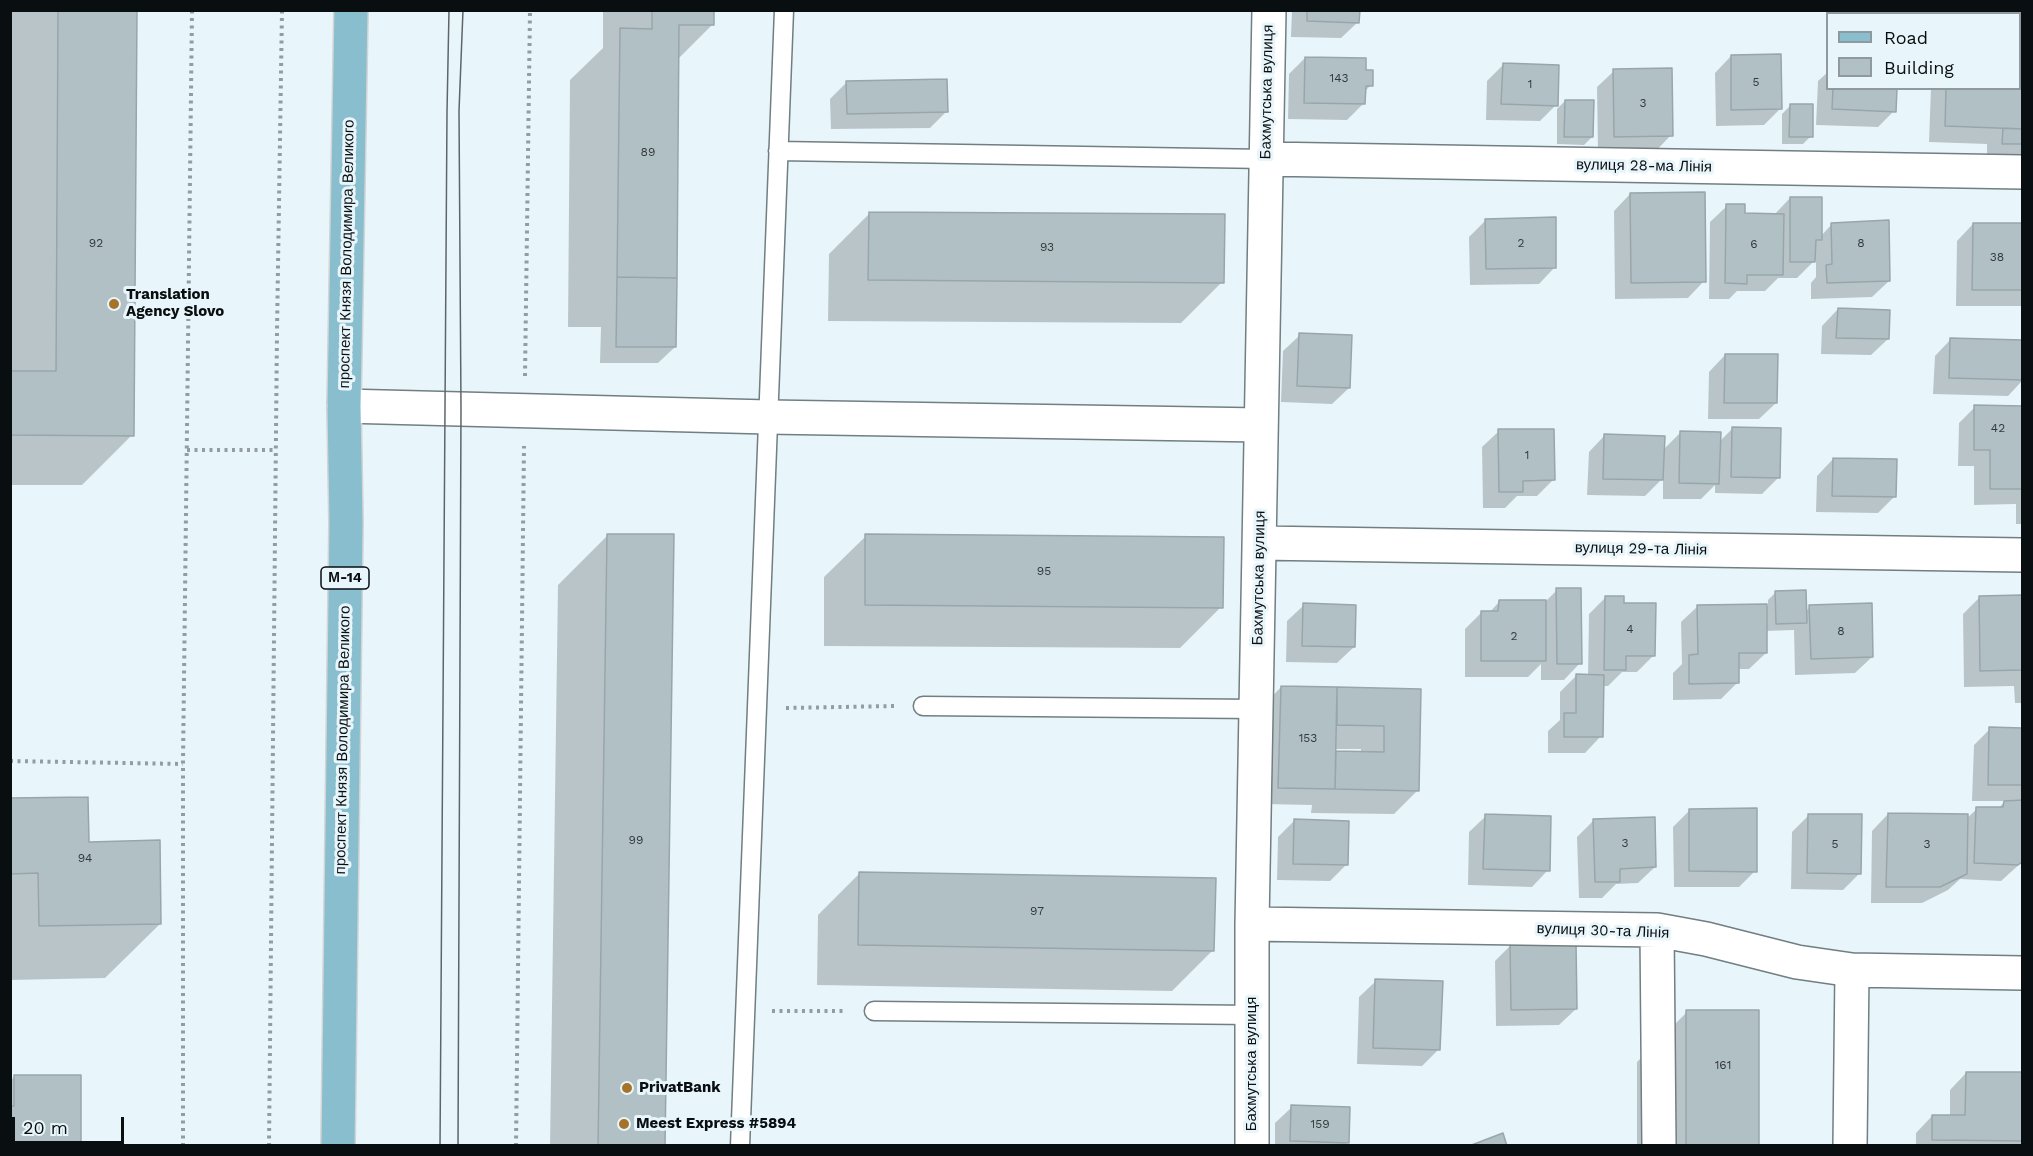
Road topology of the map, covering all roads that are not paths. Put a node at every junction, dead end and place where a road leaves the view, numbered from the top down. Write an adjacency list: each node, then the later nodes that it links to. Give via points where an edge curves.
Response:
1 (351, 10): 7 (main road, проспект Князя Володимира Великого / М-14)
2 (784, 10): 4 (lane)
3 (1269, 10): 5 (street, Бахмутська вулиця)
4 (778, 150): 5 (lane); 8 (lane)
5 (1266, 159): 6 (street, вулиця 28-ма Лінія); 9 (street, Бахмутська вулиця)
6 (2022, 172)
7 (344, 406): 8 (street); 20 (main road, проспект Князя Володимира Великого / М-14)
8 (768, 417): 9 (street); 21 (lane)
9 (1261, 425): 10 (street, Бахмутська вулиця)
10 (1260, 543): 11 (street, вулиця 29-та Лінія); 13 (street, Бахмутська вулиця)
11 (2022, 555)
12 (923, 706): 13 (lane)
13 (1257, 709): 14 (street, Бахмутська вулиця)
14 (1252, 924): 15 (street, вулиця 30-та Лінія); 19 (street, Бахмутська вулиця)
15 (1657, 930): 16 (street, вулиця 30-та Лінія, via 1797,962); 23 (street)
16 (1852, 970): 17 (street, вулиця 30-та Лінія); 24 (street)
17 (2022, 974)
18 (874, 1011): 19 (lane)
19 (1253, 1015): 22 (street, Бахмутська вулиця)
20 (338, 1146)
21 (740, 1146)
22 (1252, 1146)
23 (1659, 1146)
24 (1850, 1146)

